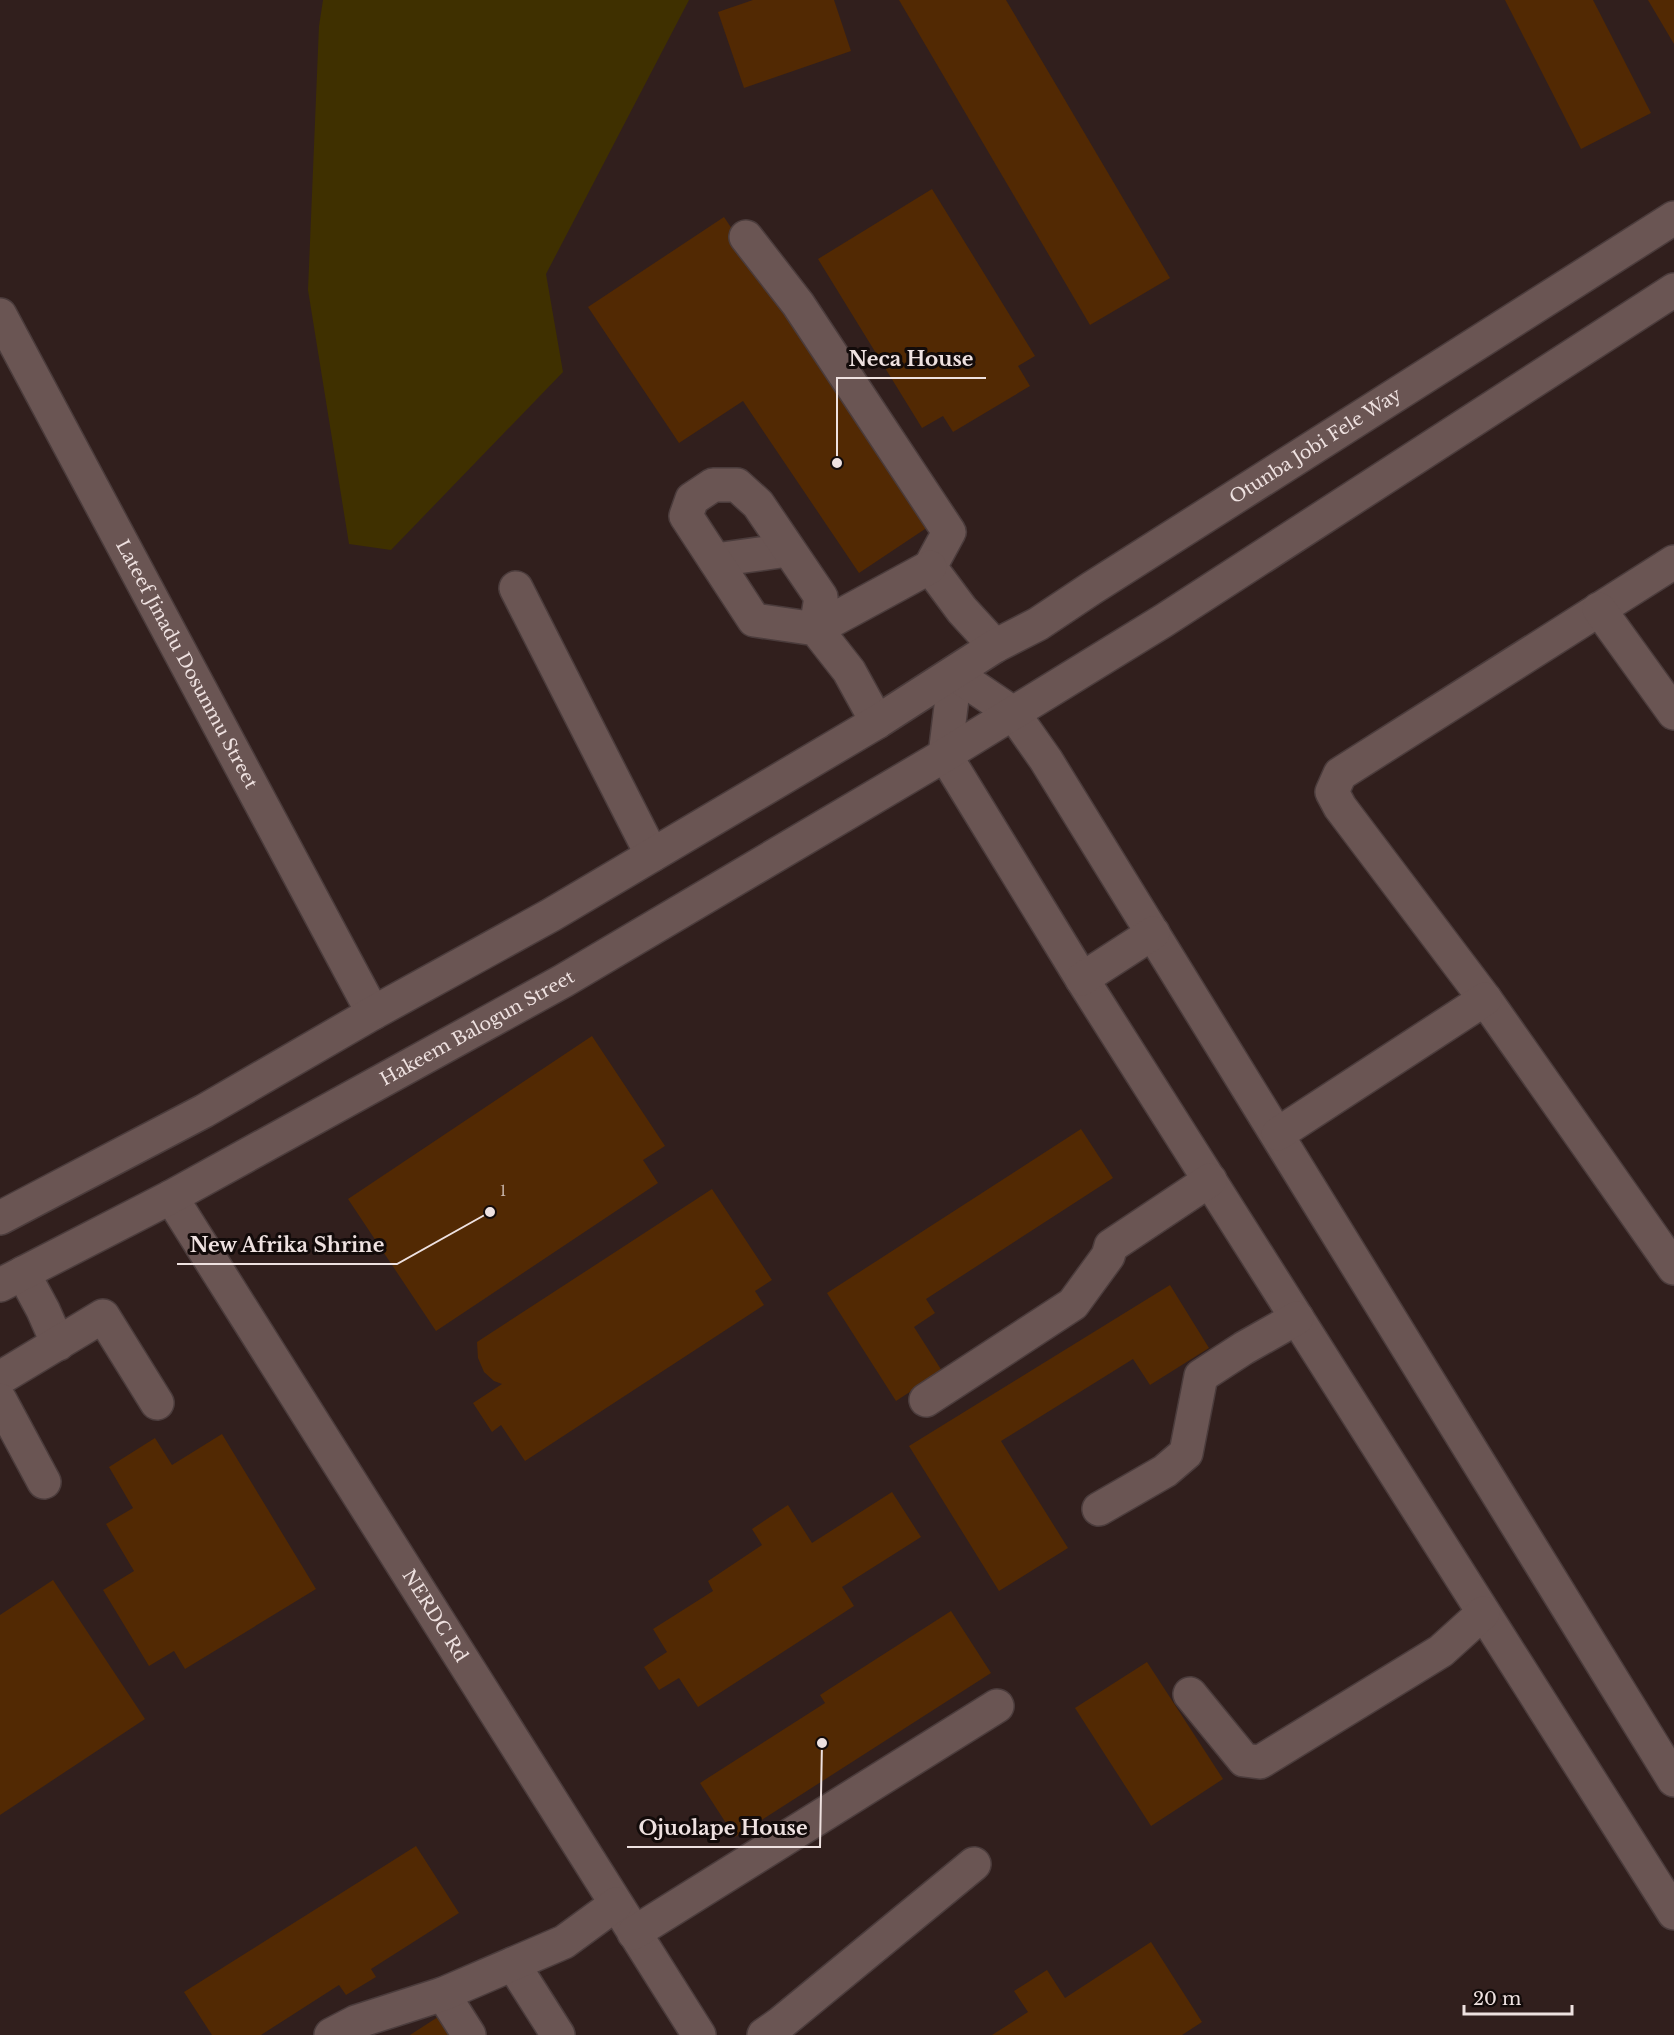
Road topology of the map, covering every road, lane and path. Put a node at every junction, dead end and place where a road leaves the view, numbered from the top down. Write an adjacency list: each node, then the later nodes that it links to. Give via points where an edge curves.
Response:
1 (1674, 218): 12 (street, Otunba Jobi Fele Way, via 1038,624)
2 (747, 237): 8 (street, via 798,304 950,532)
3 (1674, 290): 14 (street, via 1163,621)
4 (0, 315): 22 (street, Lateef Jinadu Dosunmu Street)
5 (788, 550): 6 (street); 6 (street, via 758,504 737,485 713,485 692,499 686,516); 11 (street, via 821,597)
6 (715, 560): 11 (street, via 754,620)
7 (1674, 562): 10 (street)
8 (930, 567): 11 (street); 12 (street)
9 (516, 588): 18 (street)
10 (1599, 609): 15 (street); 21 (street, via 1340,774 1332,792)
11 (816, 629): 16 (street, via 849,671)
12 (995, 646): 13 (street, Otunba Jobi Fele Way)
13 (954, 674): 14 (street); 16 (street); 17 (street)
14 (1013, 713): 17 (street, Hakeem Balogun Street); 19 (street, via 1046,759)
15 (1674, 713)
16 (877, 722): 18 (street)
17 (945, 755): 20 (street); 25 (street, Hakeem Balogun Street, via 563,981)
18 (652, 855): 22 (street)
19 (1153, 933): 20 (street); 23 (street)
20 (1082, 979): 24 (street)
21 (1485, 999): 23 (street); 27 (street)
22 (374, 1013): 26 (street, via 204,1111)
23 (1278, 1134): 40 (street)
24 (1210, 1180): 29 (street); 33 (street, via 1111,1246 1073,1304)
25 (171, 1197): 28 (street, Hakeem Balogun Street); 44 (street, NERDC Rd)
26 (5, 1207)
27 (1674, 1268)
28 (12, 1279): 30 (street, via 43,1310)
29 (1298, 1318): 36 (street, via 1201,1376 1186,1453 1165,1471); 37 (street)
30 (58, 1344): 31 (street); 34 (street, via 103,1316)
31 (0, 1378)
32 (0, 1400): 35 (street)
33 (926, 1400)
34 (157, 1403)
35 (44, 1482)
36 (1099, 1509)
37 (1483, 1613): 38 (street, via 1441,1651 1260,1762 1244,1760); 45 (street)
38 (1190, 1694)
39 (997, 1706): 46 (street)
40 (1644, 1734): 41 (street); 42 (street)
41 (1674, 1746)
42 (1674, 1780)
43 (974, 1864): 53 (street)
44 (616, 1904): 46 (street, NERDC Rd); 47 (street, via 564,1942)
45 (1674, 1913)
46 (634, 1933): 52 (street, NERDC Rd)
47 (513, 1964): 48 (street); 51 (street)
48 (443, 1994): 49 (street, via 356,2022); 50 (street)
49 (331, 2035)
50 (469, 2035)
51 (558, 2035)
52 (699, 2035)
53 (764, 2035)

